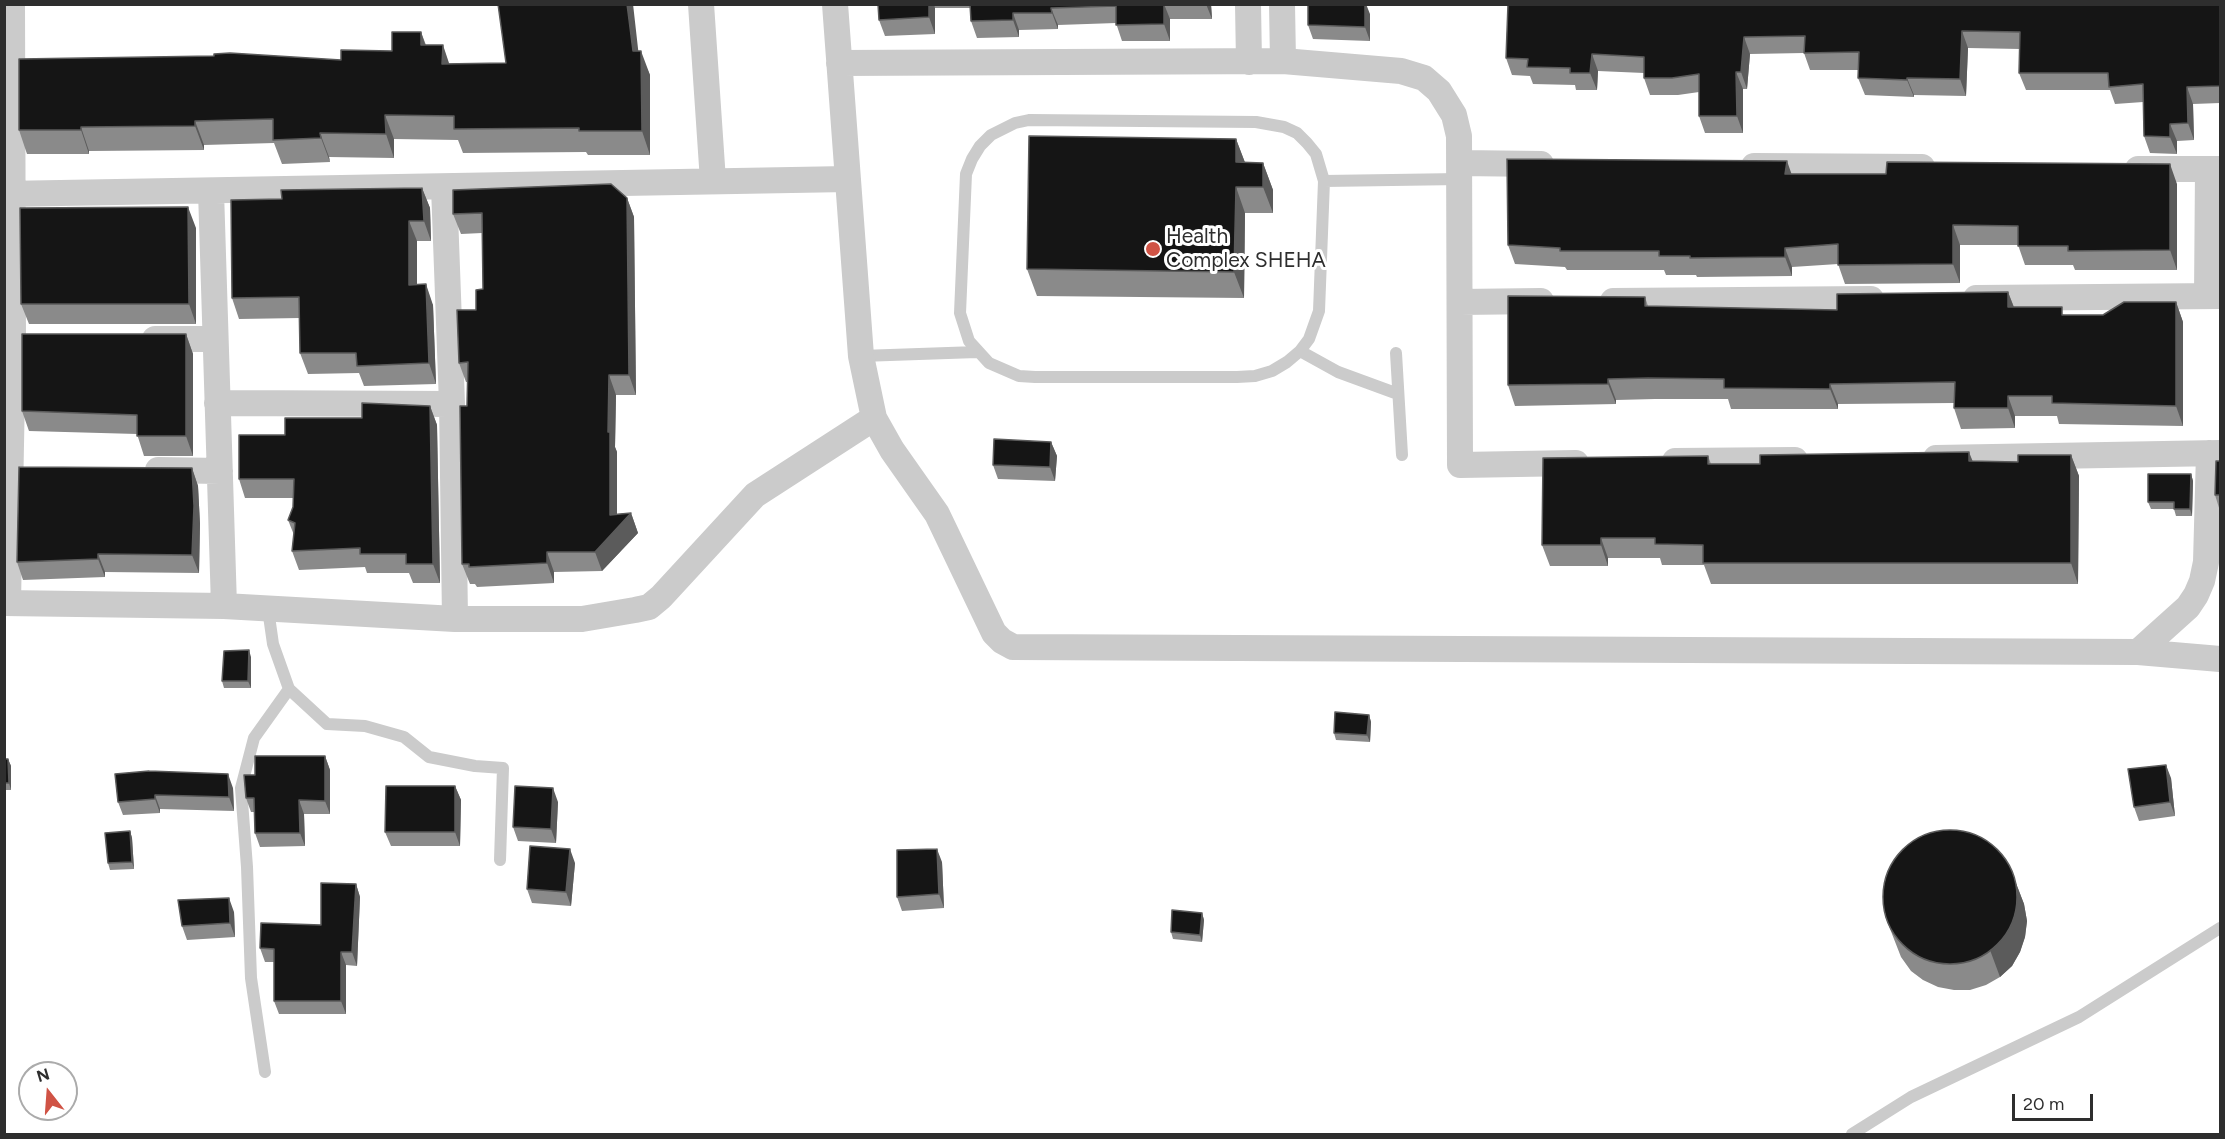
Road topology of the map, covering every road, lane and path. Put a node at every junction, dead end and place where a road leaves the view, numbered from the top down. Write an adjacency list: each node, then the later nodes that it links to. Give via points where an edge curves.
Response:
1 (12, 4): 6 (street)
2 (701, 4): 17 (street)
3 (835, 4): 9 (street)
4 (1248, 4): 8 (street)
5 (1282, 4): 7 (street)
6 (8, 30): 21 (street)
7 (1283, 61): 8 (street); 15 (street, via 1401,71 1424,78 1439,91 1454,115)
8 (1249, 62): 9 (street)
9 (839, 63): 16 (street)
10 (1567, 164): 15 (street)
11 (1733, 165): 12 (street)
12 (1947, 167)
13 (2113, 169): 14 (street)
14 (2214, 170): 22 (street)
15 (1460, 171): 18 (lane); 25 (street)
16 (848, 178): 17 (street); 32 (street)
17 (713, 181): 19 (street)
18 (1324, 181): 29 (lane, via 1319,311); 30 (lane, via 1316,154 1307,143 1284,127 1270,123 1029,120 1003,128 980,146 966,174 964,189 960,313)
19 (444, 187): 20 (street); 35 (street)
20 (211, 191): 21 (street); 28 (street)
21 (9, 194): 26 (street)
22 (2214, 296): 23 (street)
23 (1958, 298)
24 (1899, 299): 25 (street)
25 (1460, 302): 42 (street, via 1460,465)
26 (18, 339): 43 (street)
27 (132, 339): 28 (street)
28 (215, 339): 34 (street)
29 (1300, 351): 30 (lane, via 1272,371 1237,377 1019,376 989,363); 33 (lane, via 1338,372)
30 (977, 352): 32 (lane)
31 (1396, 353): 33 (lane)
32 (861, 356): 36 (street)
33 (1398, 394): 38 (lane)
34 (218, 403): 35 (street); 45 (street)
35 (452, 404): 49 (street)
36 (874, 418): 49 (street, via 755,495 649,606 582,620); 50 (street, via 938,514 994,633 1013,647)
37 (2215, 453): 39 (street); 50 (street, via 2202,581 2188,607)
38 (1401, 455)
39 (1912, 458)
40 (1816, 459): 41 (street)
41 (1650, 462)
42 (1602, 463)
43 (17, 470): 46 (street)
44 (139, 470): 45 (street)
45 (220, 471): 47 (street)
46 (6, 603): 47 (street)
47 (224, 606): 48 (street)
48 (268, 609): 49 (street); 52 (lane, via 273,644)
49 (454, 619)
50 (2138, 652): 51 (street)
51 (2220, 660)
52 (289, 689): 53 (lane, via 327,724 364,726 404,737 429,757 503,768); 55 (lane, via 254,738 241,788 251,978)
53 (500, 861)
54 (2220, 928): 56 (lane, via 2079,1017 1911,1097)
55 (265, 1072)
56 (1852, 1134)

